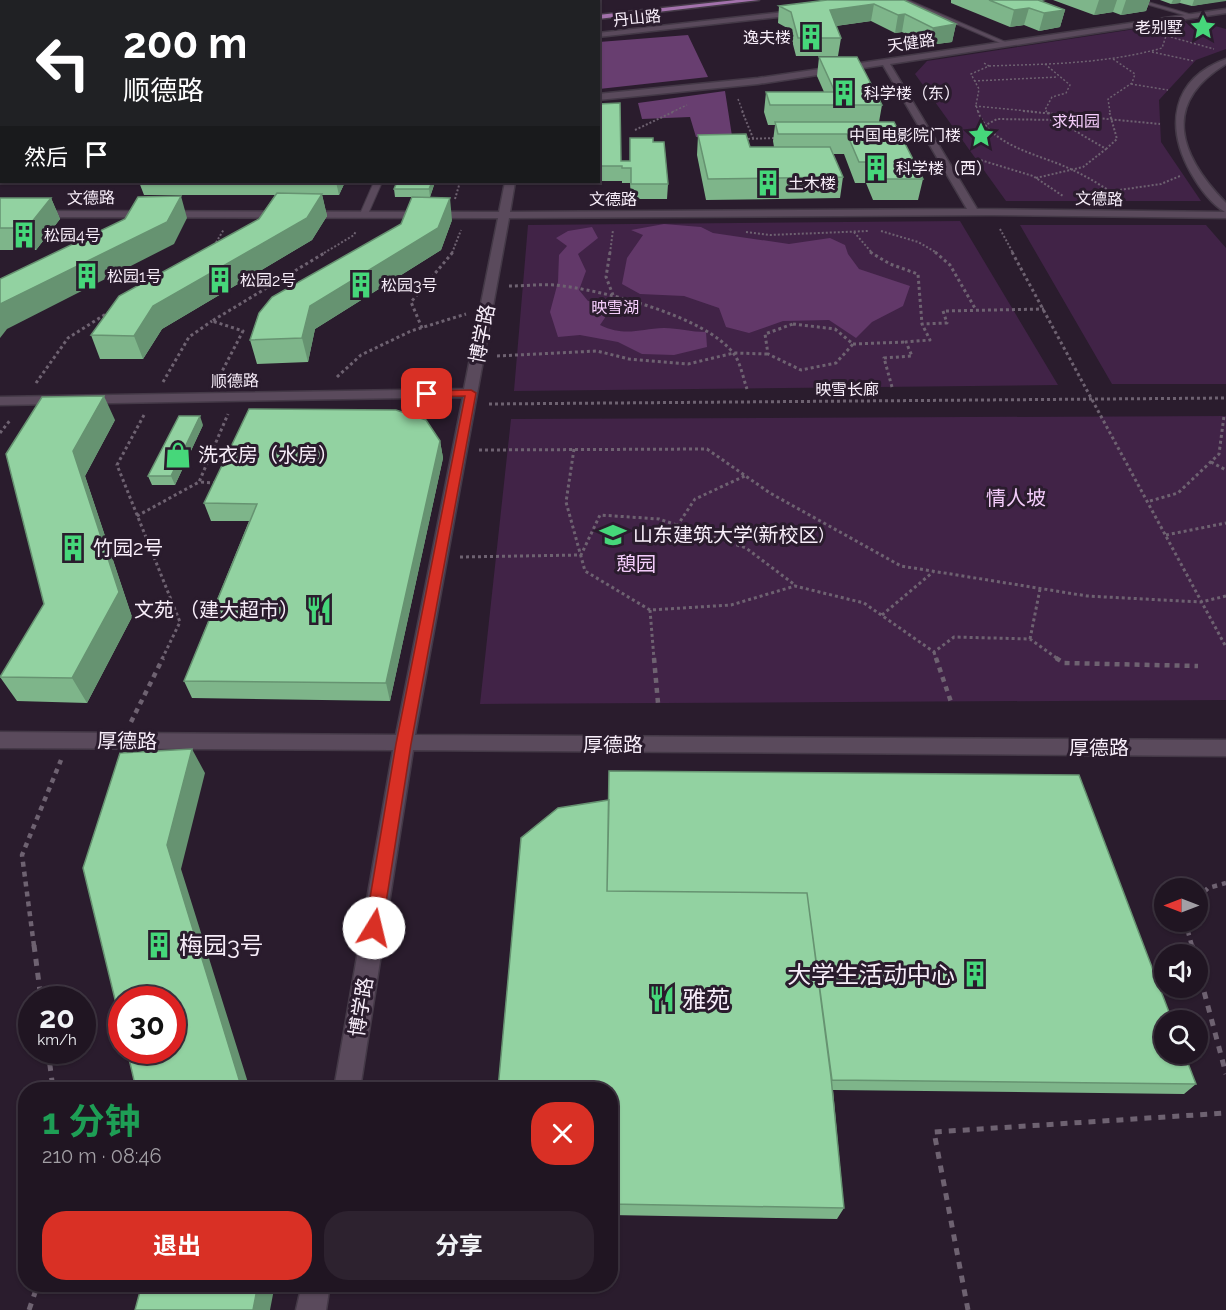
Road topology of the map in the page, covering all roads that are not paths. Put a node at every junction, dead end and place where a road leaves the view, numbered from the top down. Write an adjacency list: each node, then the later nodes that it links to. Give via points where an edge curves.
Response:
1 (695, 0): 5 (main road)
2 (756, 0): 8 (main road)
3 (904, 0): 12 (lane)
4 (1135, 0): 9 (lane)
5 (600, 8)
6 (811, 11): 11 (street, 丹山路)
7 (1226, 11): 9 (street, 天健路)
8 (600, 16)
9 (1193, 16): 10 (street); 12 (street, 天健路)
10 (1215, 21)
11 (600, 35)
12 (1007, 44): 14 (street, 天健路)
13 (1226, 61): 18 (street, via 1187,90 1177,118 1187,155 1201,182)
14 (885, 62): 15 (street, 天健路); 19 (street)
15 (600, 98)
16 (378, 183): 21 (lane)
17 (510, 183): 22 (street, 博学路)
18 (1226, 209)
19 (974, 212): 22 (street, 文德路); 23 (street, 文德路)
20 (0, 213): 21 (street, 文德路)
21 (364, 214): 22 (street, 文德路)
22 (503, 215): 24 (street, 博学路)
23 (1226, 215)
24 (470, 399): 25 (street, 顺德路, via 317,396); 27 (street, 博学路)
25 (0, 401)
26 (0, 740): 27 (street, 厚德路)
27 (404, 744): 28 (street, 厚德路); 29 (street, 博学路)
28 (1226, 748)
29 (348, 1082)
30 (314, 1292): 31 (street)
31 (311, 1310)

